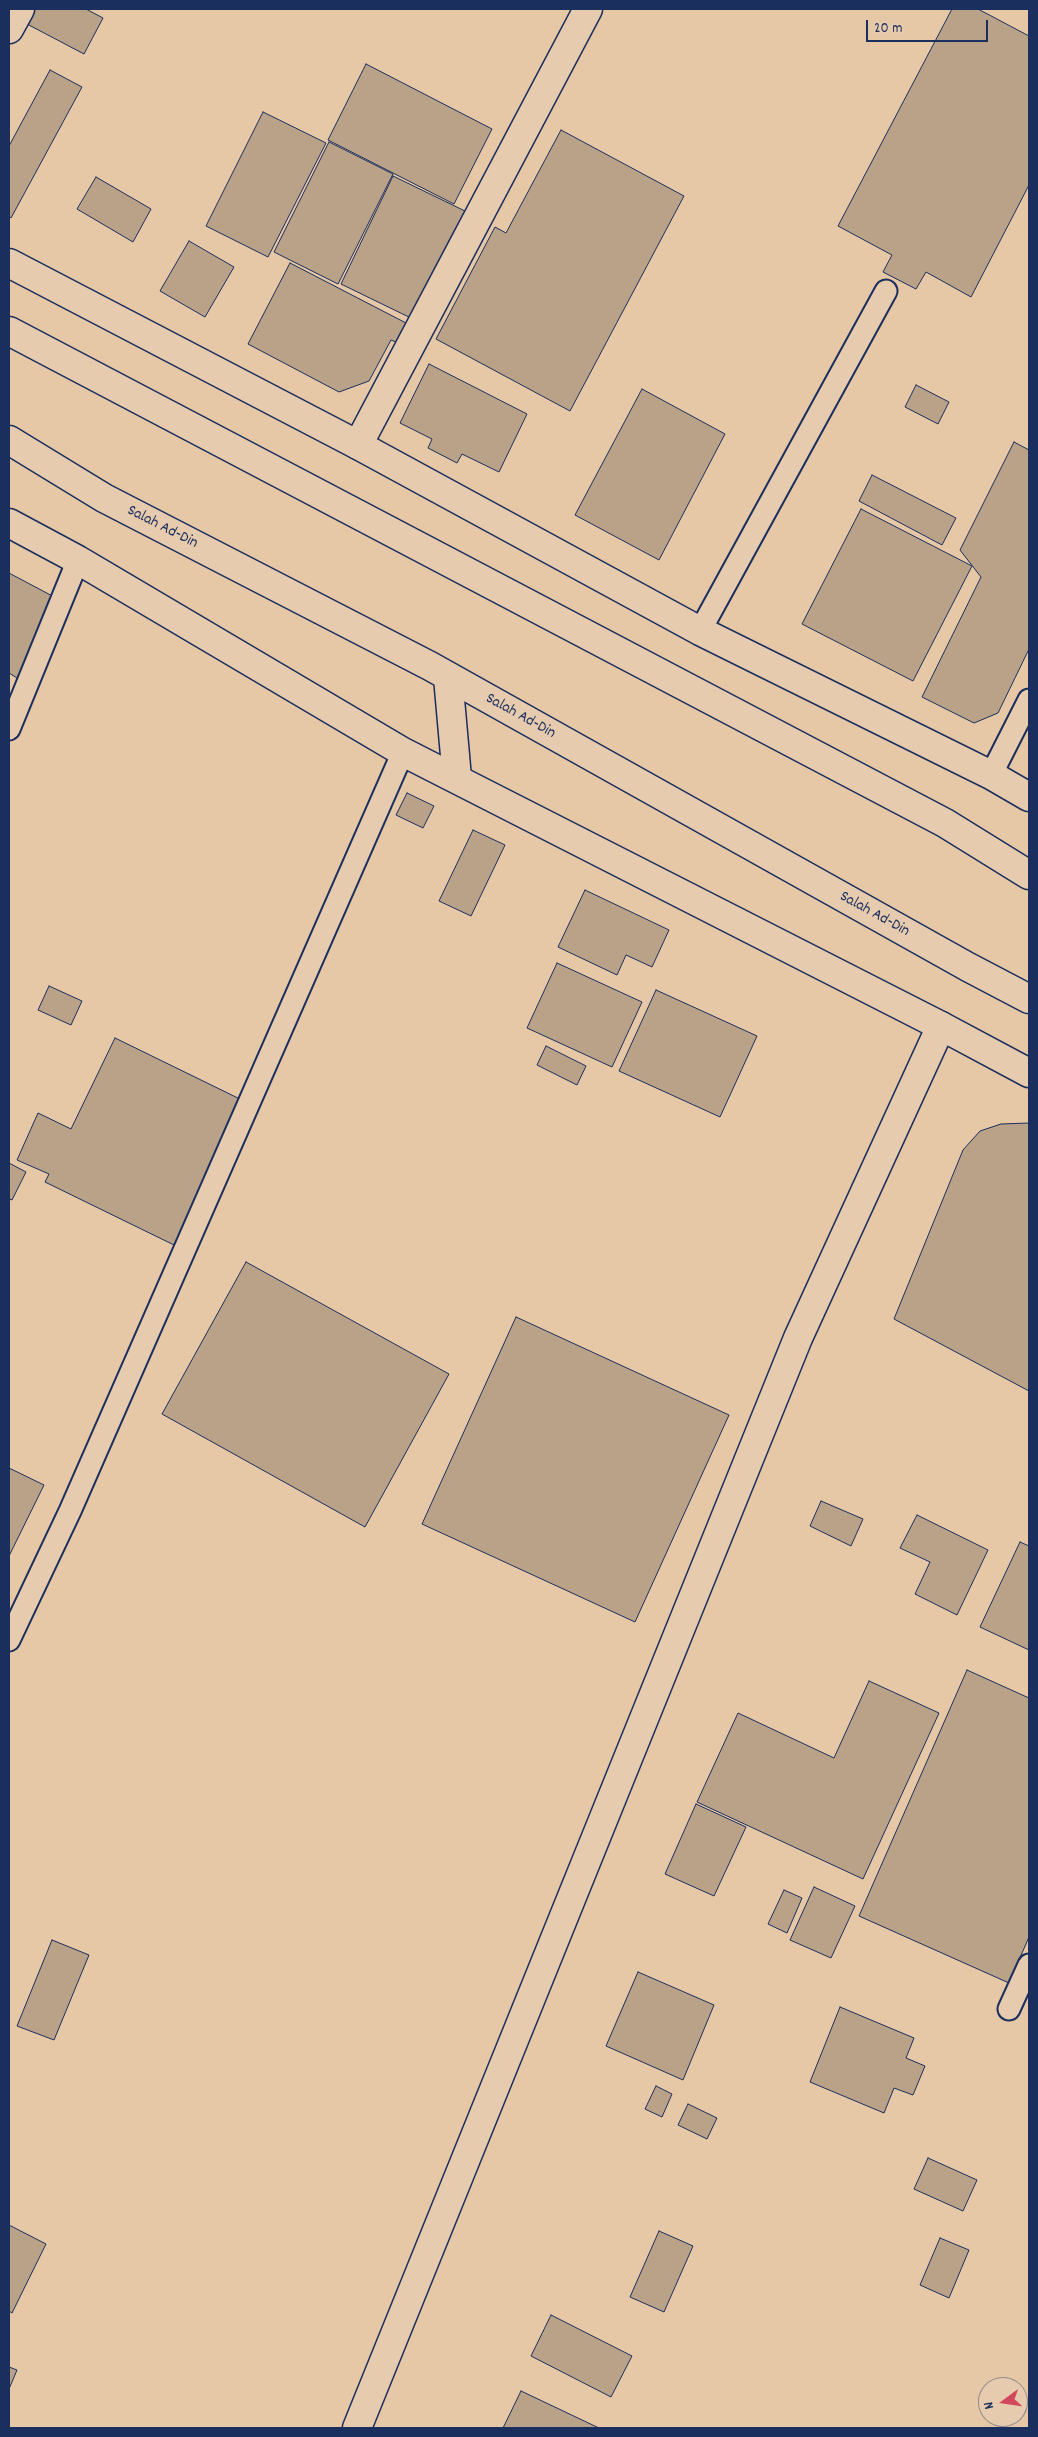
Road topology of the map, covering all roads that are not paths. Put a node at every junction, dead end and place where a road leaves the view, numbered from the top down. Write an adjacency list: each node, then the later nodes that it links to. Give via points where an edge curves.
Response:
1 (20, 9): 3 (main road)
2 (588, 9): 8 (main road)
3 (9, 29)
4 (9, 263): 8 (main road)
5 (886, 291): 11 (lane)
6 (9, 330): 19 (main road, via 945,823)
7 (9, 440): 12 (main road, Salah Ad-Din, via 104,498)
8 (358, 445): 11 (main road)
9 (9, 523): 10 (main road)
10 (78, 560): 14 (lane); 15 (main road)
11 (700, 631): 16 (main road)
12 (448, 677): 17 (main road); 20 (main road, Salah Ad-Din)
13 (1029, 700): 16 (lane)
14 (9, 729)
15 (403, 752): 17 (main road); 23 (lane, via 70,1511)
16 (991, 775): 18 (main road)
17 (457, 778): 21 (main road)
18 (1029, 797)
19 (1029, 874)
20 (1029, 999)
21 (941, 1026): 22 (main road); 26 (main road, via 798,1338)
22 (1029, 1073)
23 (9, 1640)
24 (1029, 1965): 25 (lane)
25 (1009, 2009)
26 (357, 2428)

